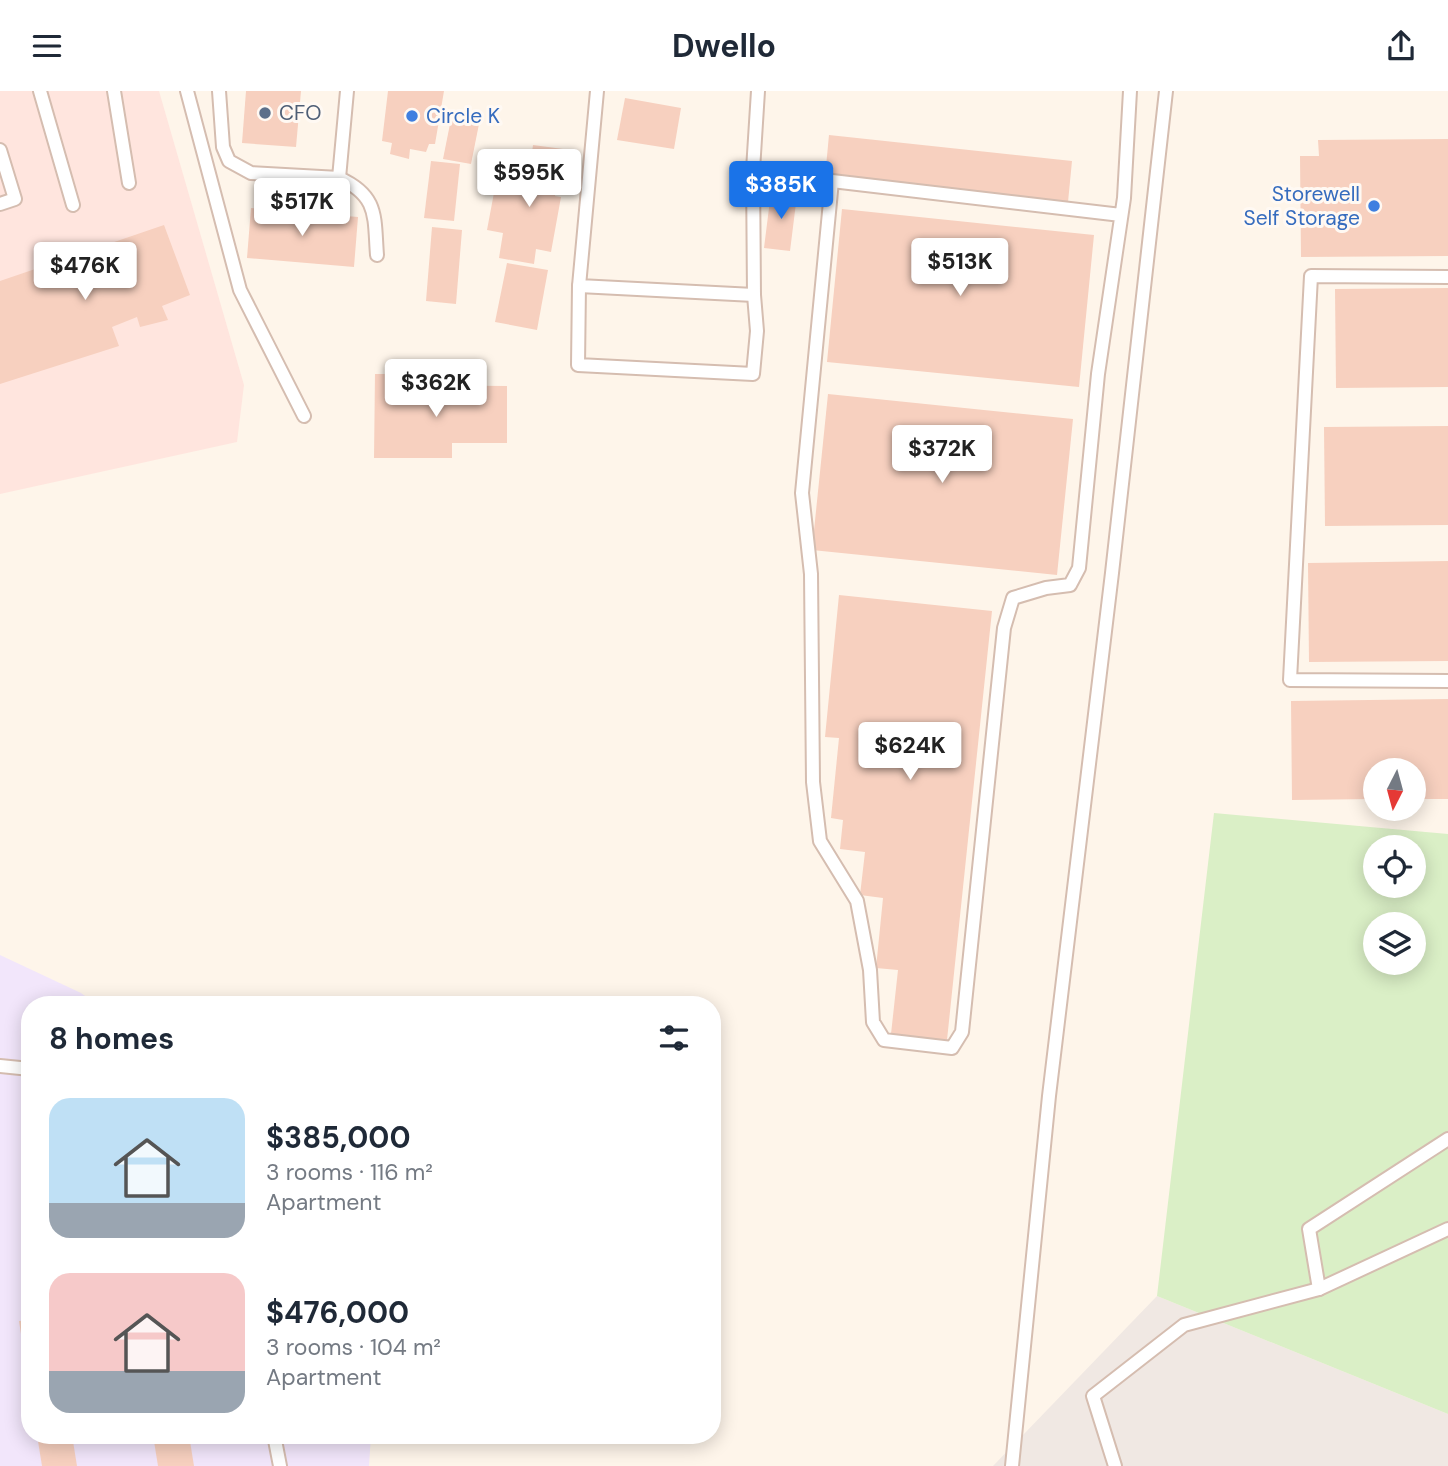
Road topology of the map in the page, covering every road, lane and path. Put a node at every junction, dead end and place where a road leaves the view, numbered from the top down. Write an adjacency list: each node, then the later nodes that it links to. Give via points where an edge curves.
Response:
1 (40, 91): 14 (lane)
2 (114, 91): 12 (lane)
3 (187, 91): 20 (lane, via 240,290)
4 (219, 91): 11 (lane, via 223,147 229,161 251,173)
5 (347, 91): 11 (lane)
6 (597, 91): 18 (lane)
7 (758, 91): 19 (lane)
8 (1130, 91): 15 (lane)
9 (1166, 91): 29 (lane, via 1049,1096)
10 (0, 150): 13 (lane, via 15,199)
11 (339, 178): 16 (lane, via 353,184 373,208)
12 (129, 183)
13 (0, 204)
14 (73, 205)
15 (1121, 215): 15 (lane, via 1098,374 1079,568 1070,585 1013,598 1004,628 962,1032 952,1048 884,1040 873,1022 870,970 857,901 820,841 813,782 811,574 802,493 832,181)
16 (377, 255)
17 (1448, 277): 21 (lane, via 1311,276 1290,680)
18 (579, 286): 19 (lane); 19 (lane, via 578,365 752,374 757,331)
19 (754, 295)
20 (304, 416)
21 (1448, 681)
22 (0, 1066): 23 (lane)
23 (21, 1068)
24 (1448, 1139): 26 (lane, via 1309,1229)
25 (1448, 1229): 26 (lane)
26 (1319, 1289): 30 (lane, via 1184,1325 1093,1396)
27 (276, 1444): 28 (lane)
28 (280, 1466)
29 (1012, 1466)
30 (1115, 1466)

